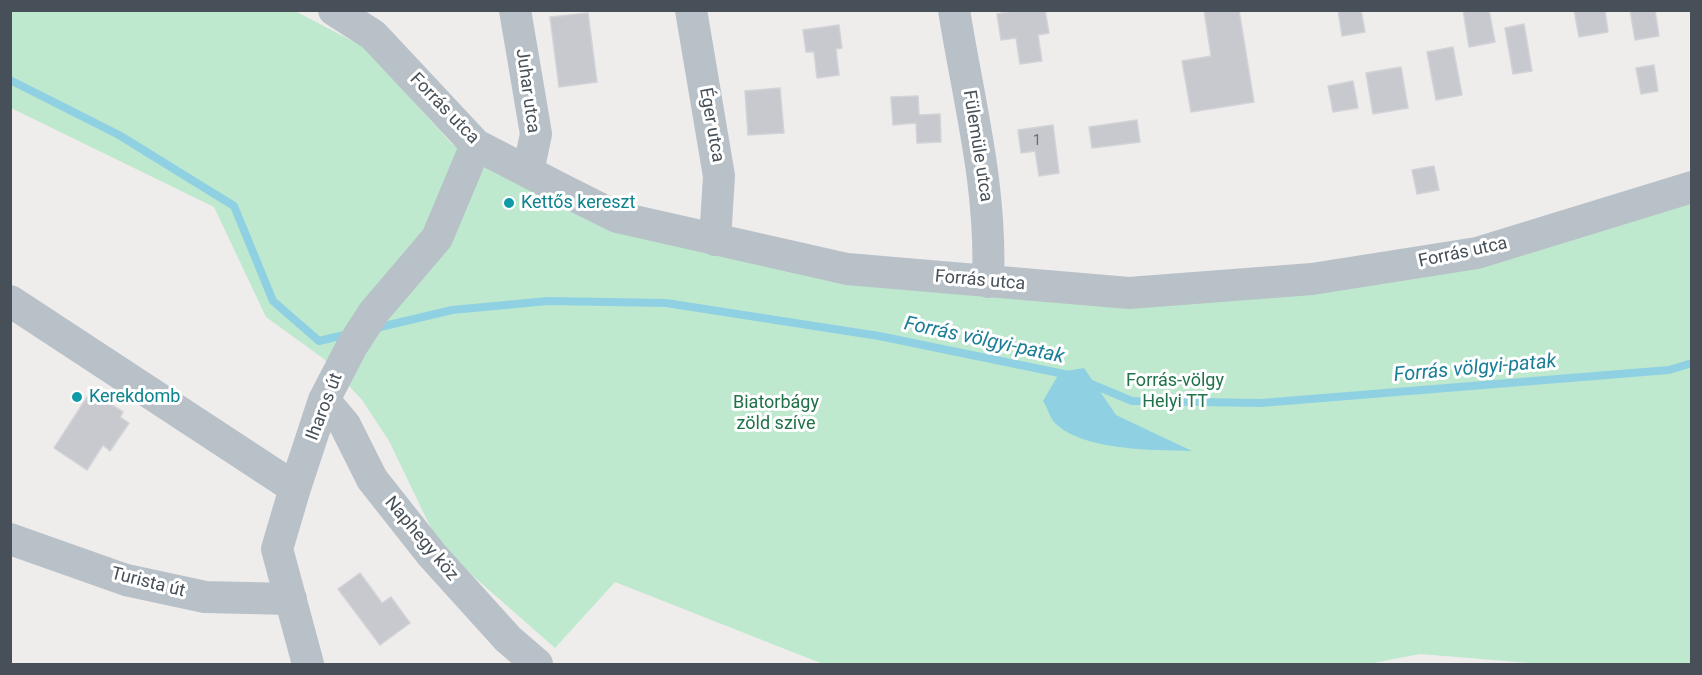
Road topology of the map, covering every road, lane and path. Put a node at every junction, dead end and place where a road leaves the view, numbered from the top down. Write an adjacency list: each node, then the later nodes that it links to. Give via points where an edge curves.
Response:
1 (334, 10): 5 (street, Forrás utca, via 373,36)
2 (515, 10): 6 (street, Juhar utca, via 536,134)
3 (691, 10): 8 (street, Éger utca, via 719,176)
4 (954, 10): 9 (street, Fülemüle utca, via 985,178 990,236)
5 (476, 145): 6 (street, Forrás utca); 11 (street, Iharos út, via 436,238 374,312)
6 (528, 172): 8 (street, Forrás utca, via 617,217)
7 (1692, 187): 9 (street, Forrás utca, via 1477,253 1312,279 1129,293)
8 (715, 240): 9 (street, Forrás utca, via 847,269)
9 (988, 282)
10 (10, 301): 12 (street)
11 (324, 400): 12 (street, Iharos út); 16 (street, Naphegy köz, via 345,425 372,479 432,555 508,639)
12 (295, 488): 14 (street, Iharos út, via 277,549)
13 (10, 539): 14 (street, Turista út, via 126,580 206,597)
14 (291, 599): 15 (street, Iharos út)
15 (308, 664)
16 (537, 664)

